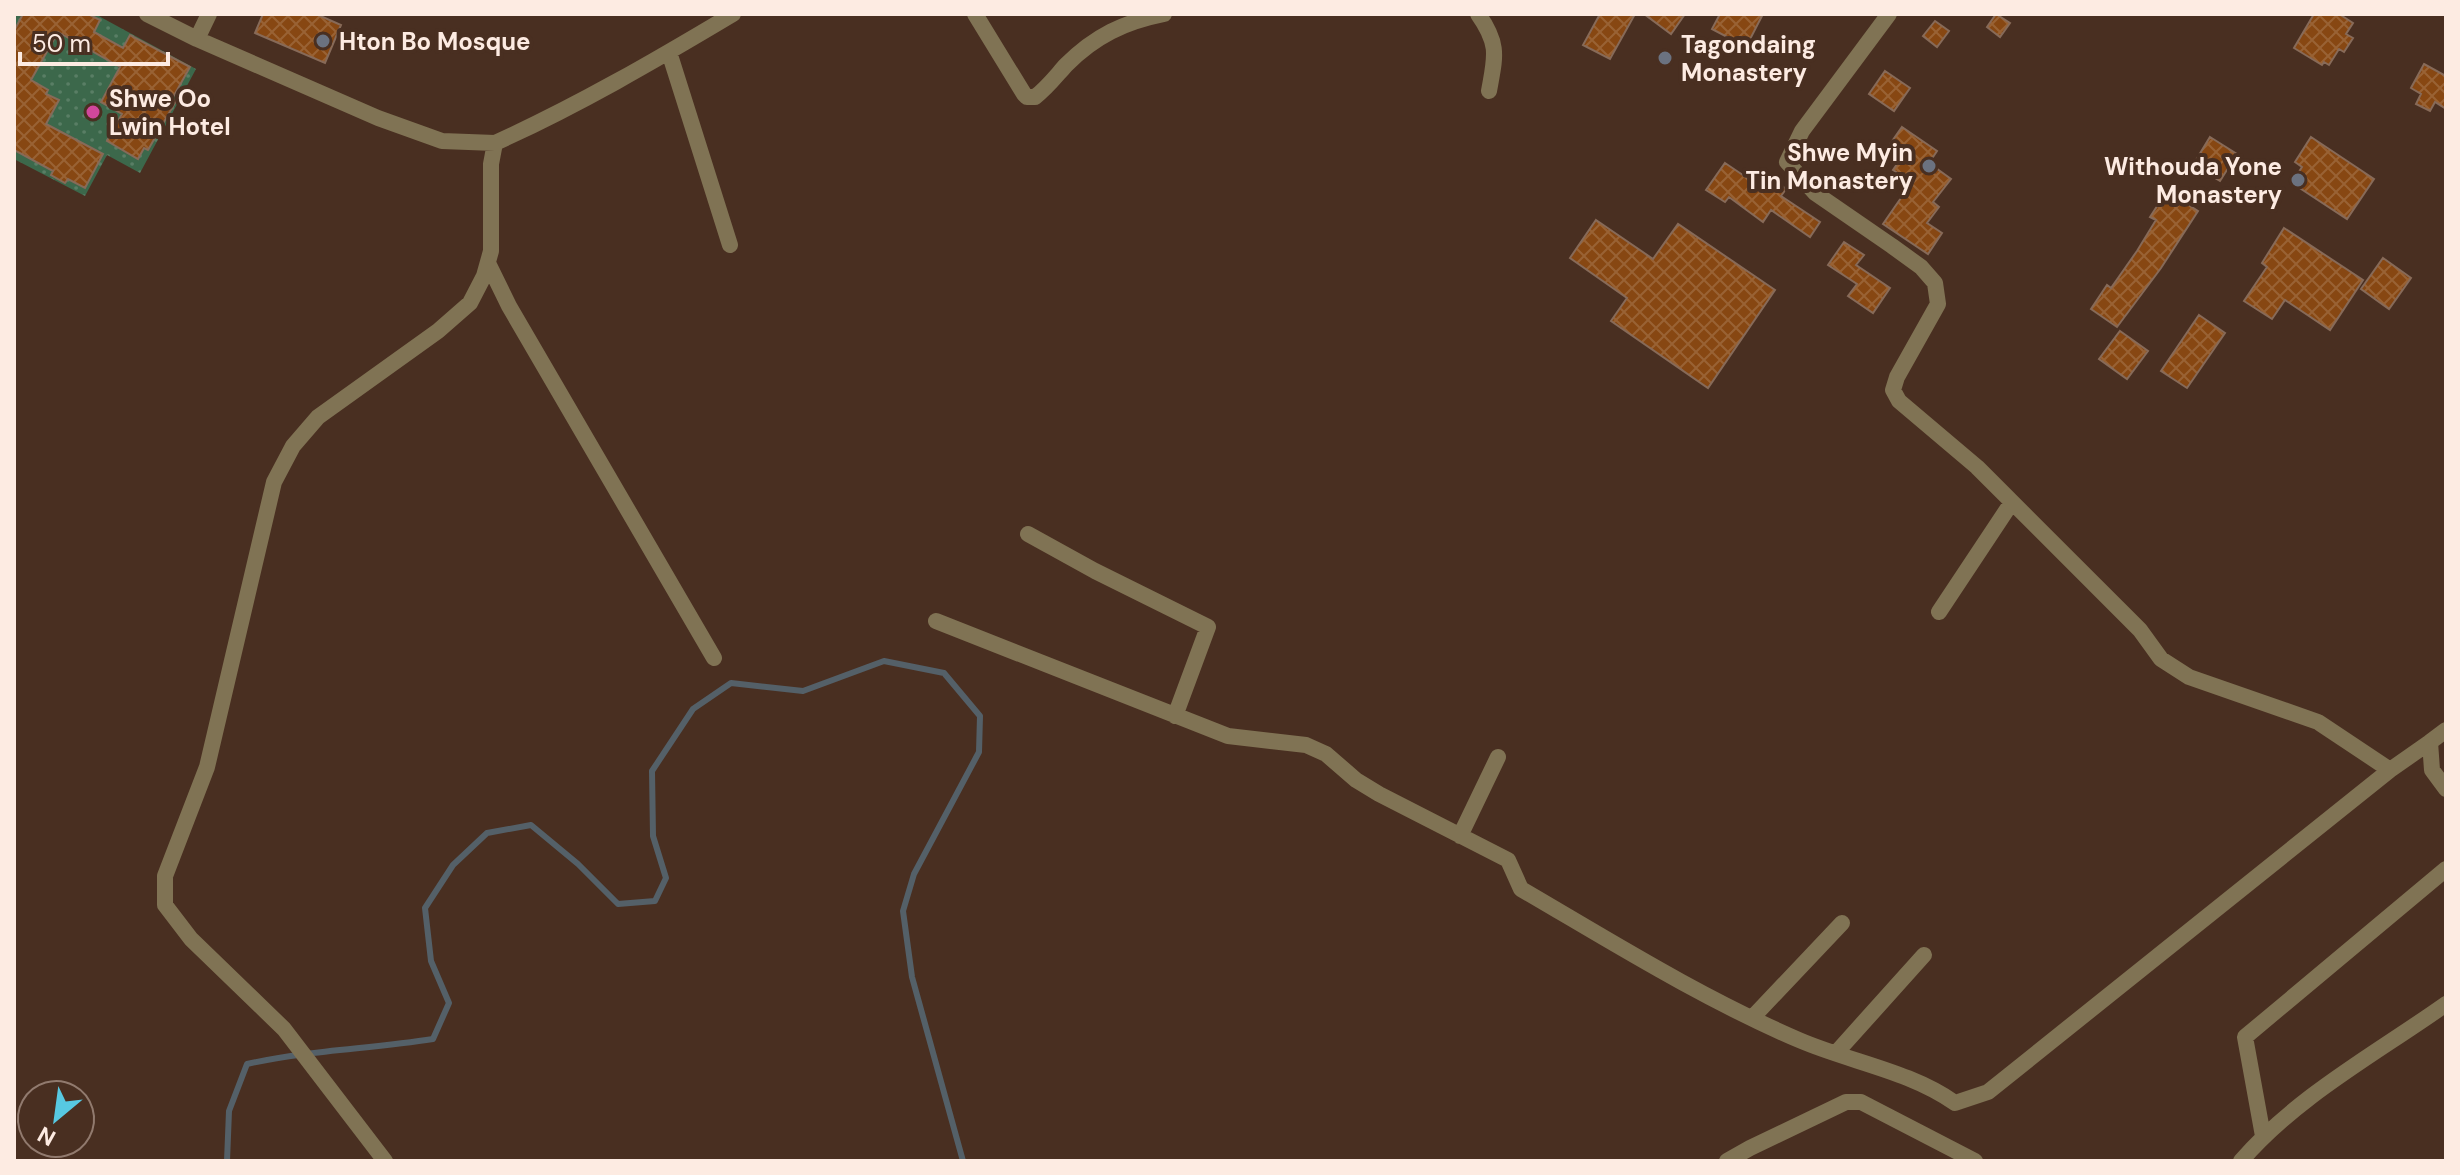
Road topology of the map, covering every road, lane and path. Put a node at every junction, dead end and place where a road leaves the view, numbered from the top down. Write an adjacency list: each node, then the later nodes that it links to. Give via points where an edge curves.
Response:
1 (147, 14): 8 (street)
2 (209, 14): 8 (street)
3 (733, 14): 9 (street)
4 (975, 14): 5 (street, via 1024,94 1035,97 1107,32)
5 (1164, 14)
6 (1478, 14): 10 (street, via 1496,52)
7 (1889, 14): 14 (street, via 1802,131 1787,162 1815,193 1921,267 1935,283 1938,304 1893,390)
8 (197, 39): 11 (street, via 442,141)
9 (669, 52): 11 (street); 12 (street)
10 (1489, 91)
11 (495, 143): 13 (street)
12 (730, 245)
13 (488, 263): 18 (street); 33 (street, via 470,303 318,417 293,446 274,482 207,767 165,876 165,905 182,928 284,1029)
14 (2012, 502): 16 (street); 23 (street, via 2140,630 2161,659 2189,677 2318,722)
15 (1028, 534): 19 (street, via 1208,627)
16 (1939, 612)
17 (936, 621): 19 (street)
18 (714, 658)
19 (1175, 716): 25 (street, via 1228,736 1306,745 1379,794)
20 (2446, 730): 21 (street)
21 (2430, 742): 23 (street); 24 (street, via 2432,770)
22 (1498, 757): 25 (street)
23 (2390, 770): 31 (street, via 1988,1092 1955,1103 1934,1088)
24 (2446, 789)
25 (1460, 836): 30 (street, via 1508,860 1521,889)
26 (2446, 869): 32 (street, via 2245,1037)
27 (1842, 923): 30 (street)
28 (1924, 955): 31 (street)
29 (2444, 1011): 32 (street, via 2324,1089)
30 (1752, 1018): 31 (street)
31 (1836, 1053)
32 (2263, 1136): 36 (street)
33 (385, 1161)
34 (1727, 1161): 35 (street, via 1846,1102 1861,1102)
35 (1975, 1161)
36 (2241, 1161)

